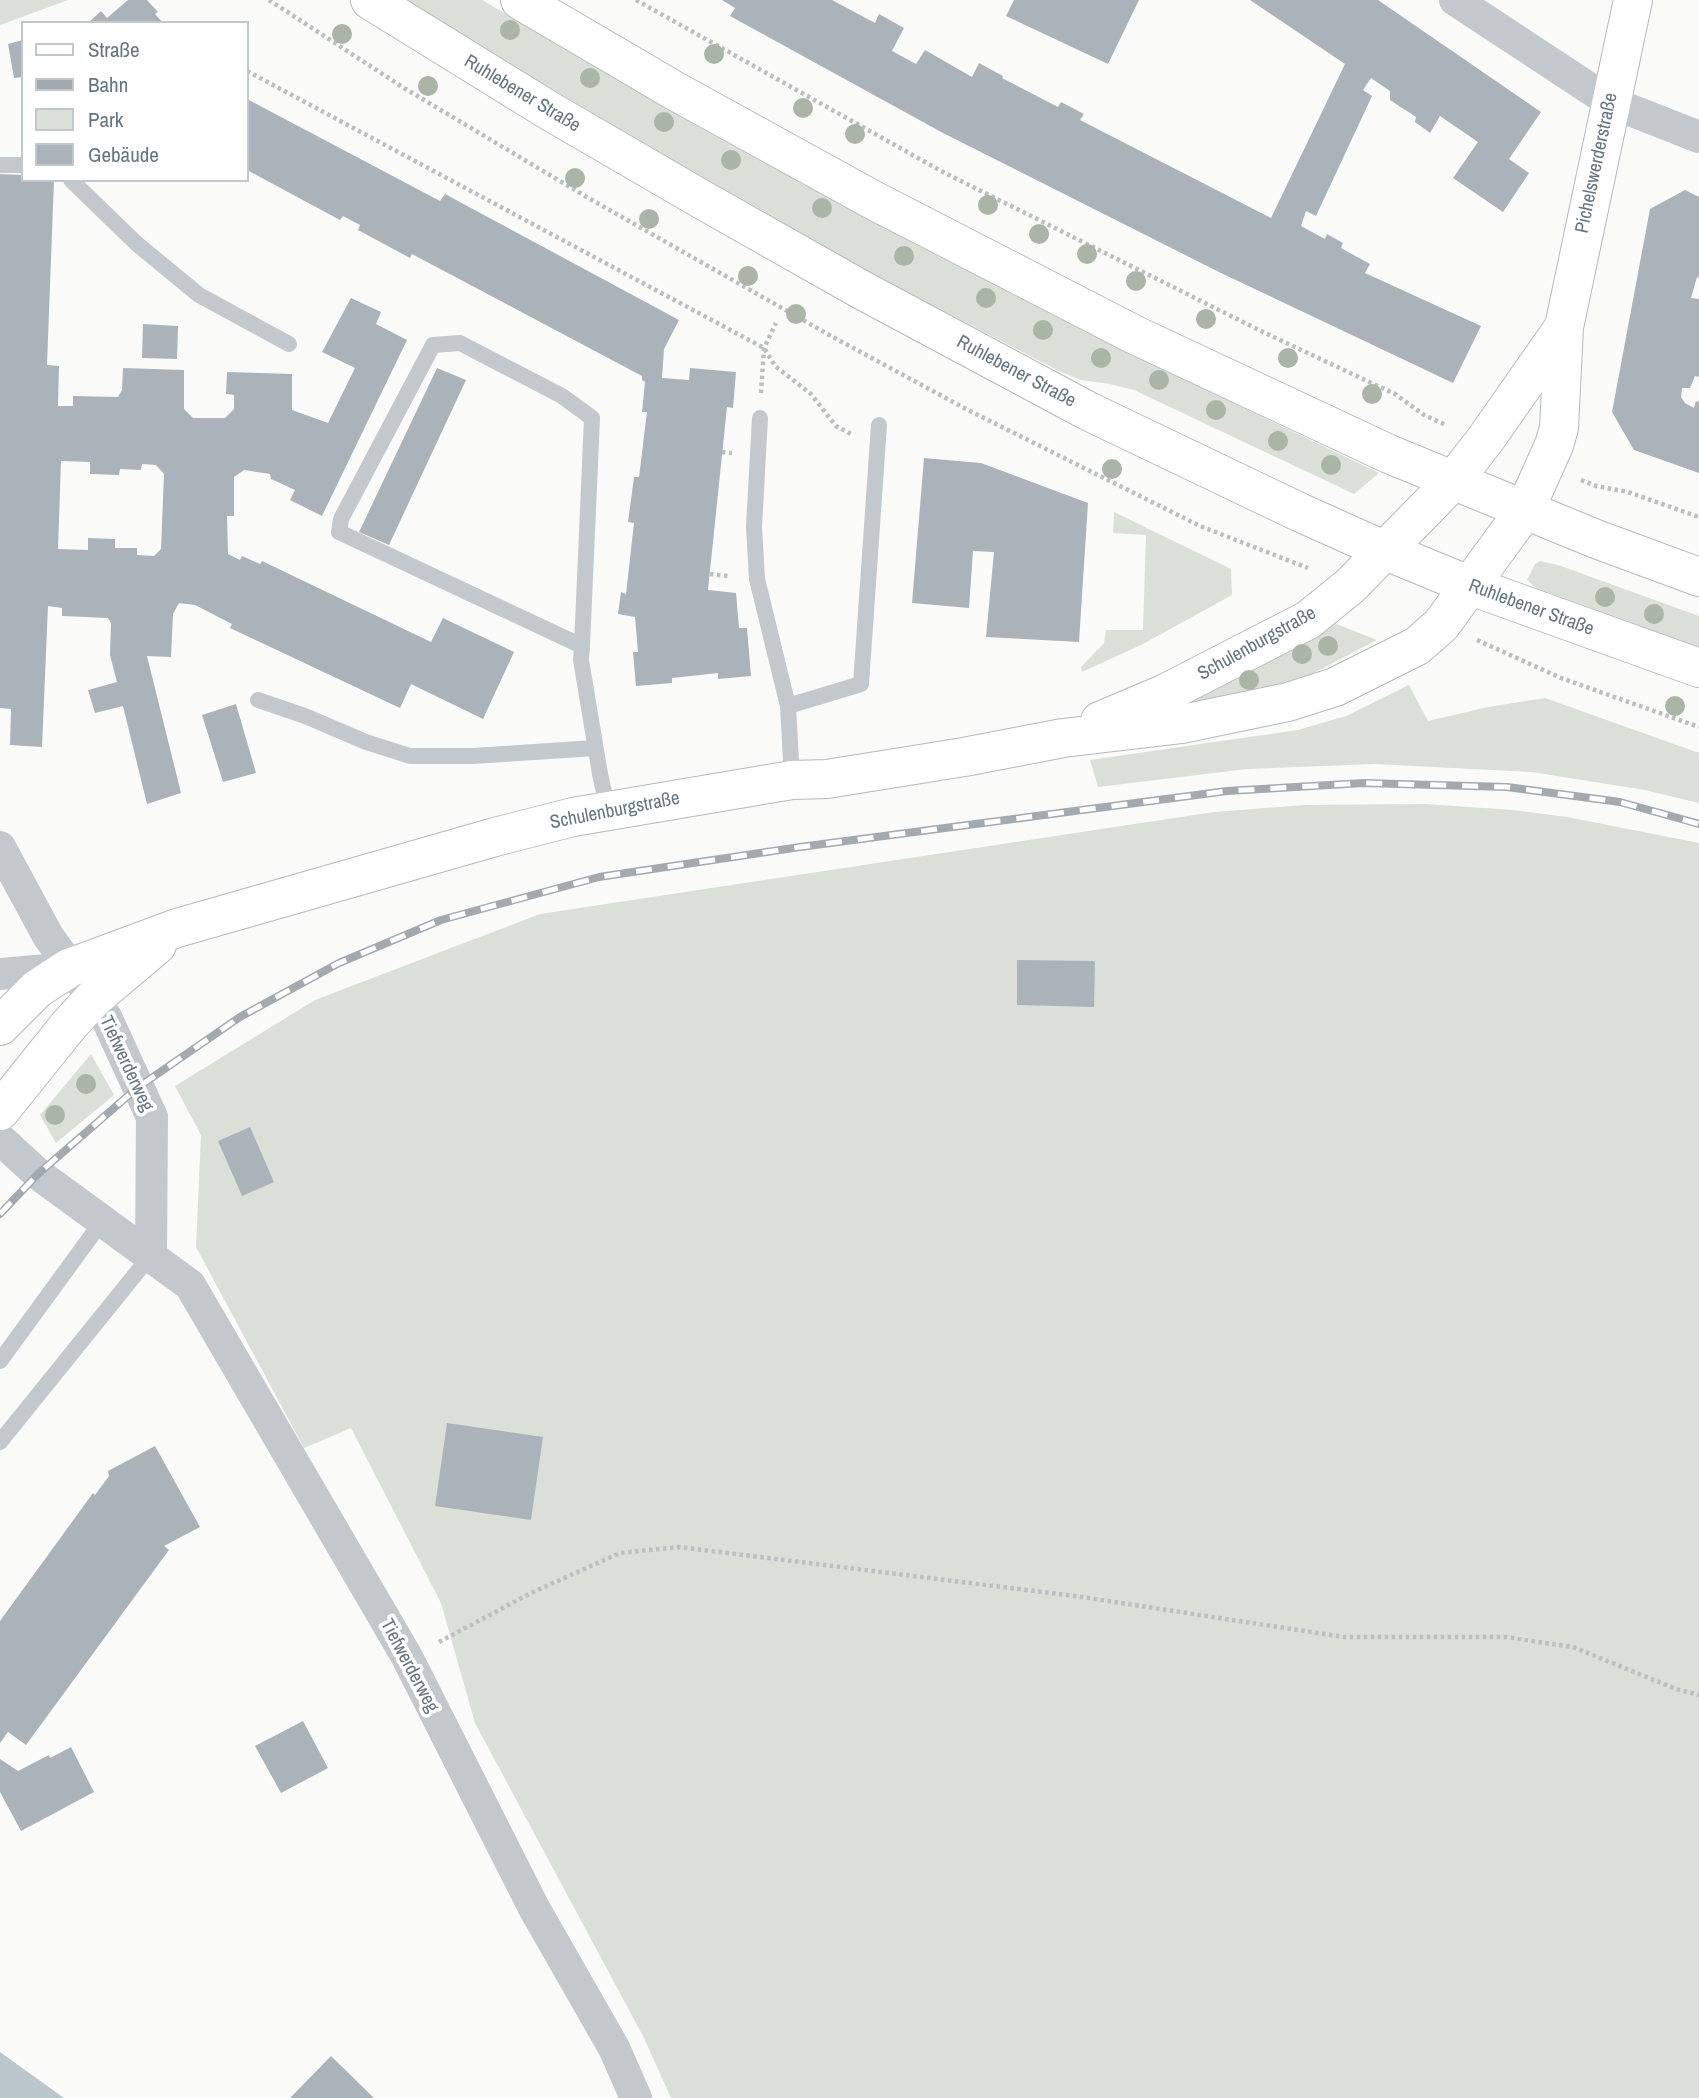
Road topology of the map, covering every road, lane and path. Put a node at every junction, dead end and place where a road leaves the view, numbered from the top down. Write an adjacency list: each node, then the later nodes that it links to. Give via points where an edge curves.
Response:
1 (269, 0): 25 (path, via 585,196 831,336 1154,503)
2 (370, 0): 26 (street, Ruhlebener Straße, via 548,110 860,289 1088,411)
3 (520, 0): 21 (street, via 699,104 996,265 1259,394)
4 (636, 0): 17 (path, via 943,172 1395,394)
5 (1455, 0): 8 (street)
6 (1633, 0): 8 (street, Pichelswerderstraße)
7 (248, 72): 16 (path)
8 (1610, 102): 9 (street); 14 (street, Pichelswerderstraße)
9 (1699, 137)
10 (0, 165): 11 (lane)
11 (21, 165)
12 (73, 182): 15 (lane, via 199,295)
13 (776, 323): 16 (path)
14 (1564, 327): 21 (street, Pichelswerderstraße); 23 (street, Pichelswerderstraße, via 1559,428)
15 (289, 344)
16 (764, 348): 18 (path); 20 (path, via 775,366 811,394 836,426)
17 (1424, 415)
18 (760, 418): 33 (lane, via 754,527 757,579)
19 (879, 425): 20 (lane)
20 (877, 444): 33 (lane, via 861,684)
21 (1453, 481): 23 (street); 26 (street, Schulenburgstraße)
22 (1596, 486): 24 (path)
23 (1525, 510): 27 (street); 28 (street, Pichelswerderstraße)
24 (1699, 517)
25 (1268, 551)
26 (1386, 551): 28 (street, Ruhlebener Straße); 35 (street, Schulenburgstraße, via 1308,620 1164,694)
27 (1699, 577)
28 (1471, 586): 31 (street, Ruhlebener Straße); 35 (street, Schulenburgstraße, via 1441,625 1417,646 1335,687 1288,702 1182,724)
29 (582, 646): 29 (lane, via 339,532 341,519 433,345 460,343 562,396 593,418); 36 (lane)
30 (1492, 647): 34 (path, via 1561,678)
31 (1699, 668)
32 (258, 700): 36 (lane, via 410,755)
33 (788, 706): 37 (lane)
34 (1699, 727)
35 (1063, 737): 37 (street, Schulenburgstraße, via 841,777)
36 (595, 747): 38 (lane)
37 (792, 780): 38 (street, Schulenburgstraße)
38 (608, 811): 40 (street, Schulenburgstraße, via 483,840)
39 (0, 847): 41 (street, Tiefwerderweg)
40 (177, 928): 41 (street, Schulenburgstraße); 43 (street, Schulenburgstraße)
41 (69, 968): 42 (street); 43 (street, Tiefwerderweg); 44 (street, Schulenburgstraße, via 37,989)
42 (0, 974)
43 (93, 999): 45 (street, Schulenburgstraße); 48 (street, Tiefwerderweg, via 106,1017 152,1117)
44 (0, 1026)
45 (0, 1111)
46 (0, 1139): 47 (street, Tiefwerderweg, via 38,1174)
47 (103, 1220): 48 (street, Tiefwerderweg); 49 (lane)
48 (151, 1255): 50 (lane); 51 (street, Tiefwerderweg, via 190,1285)
49 (0, 1361)
50 (0, 1442)
51 (407, 1657): 52 (path, via 620,1553 679,1547 1075,1596 1345,1637 1505,1637 1573,1647); 53 (street, Tiefwerderweg, via 534,1908 614,2048)
52 (1699, 1695)
53 (636, 2098)

